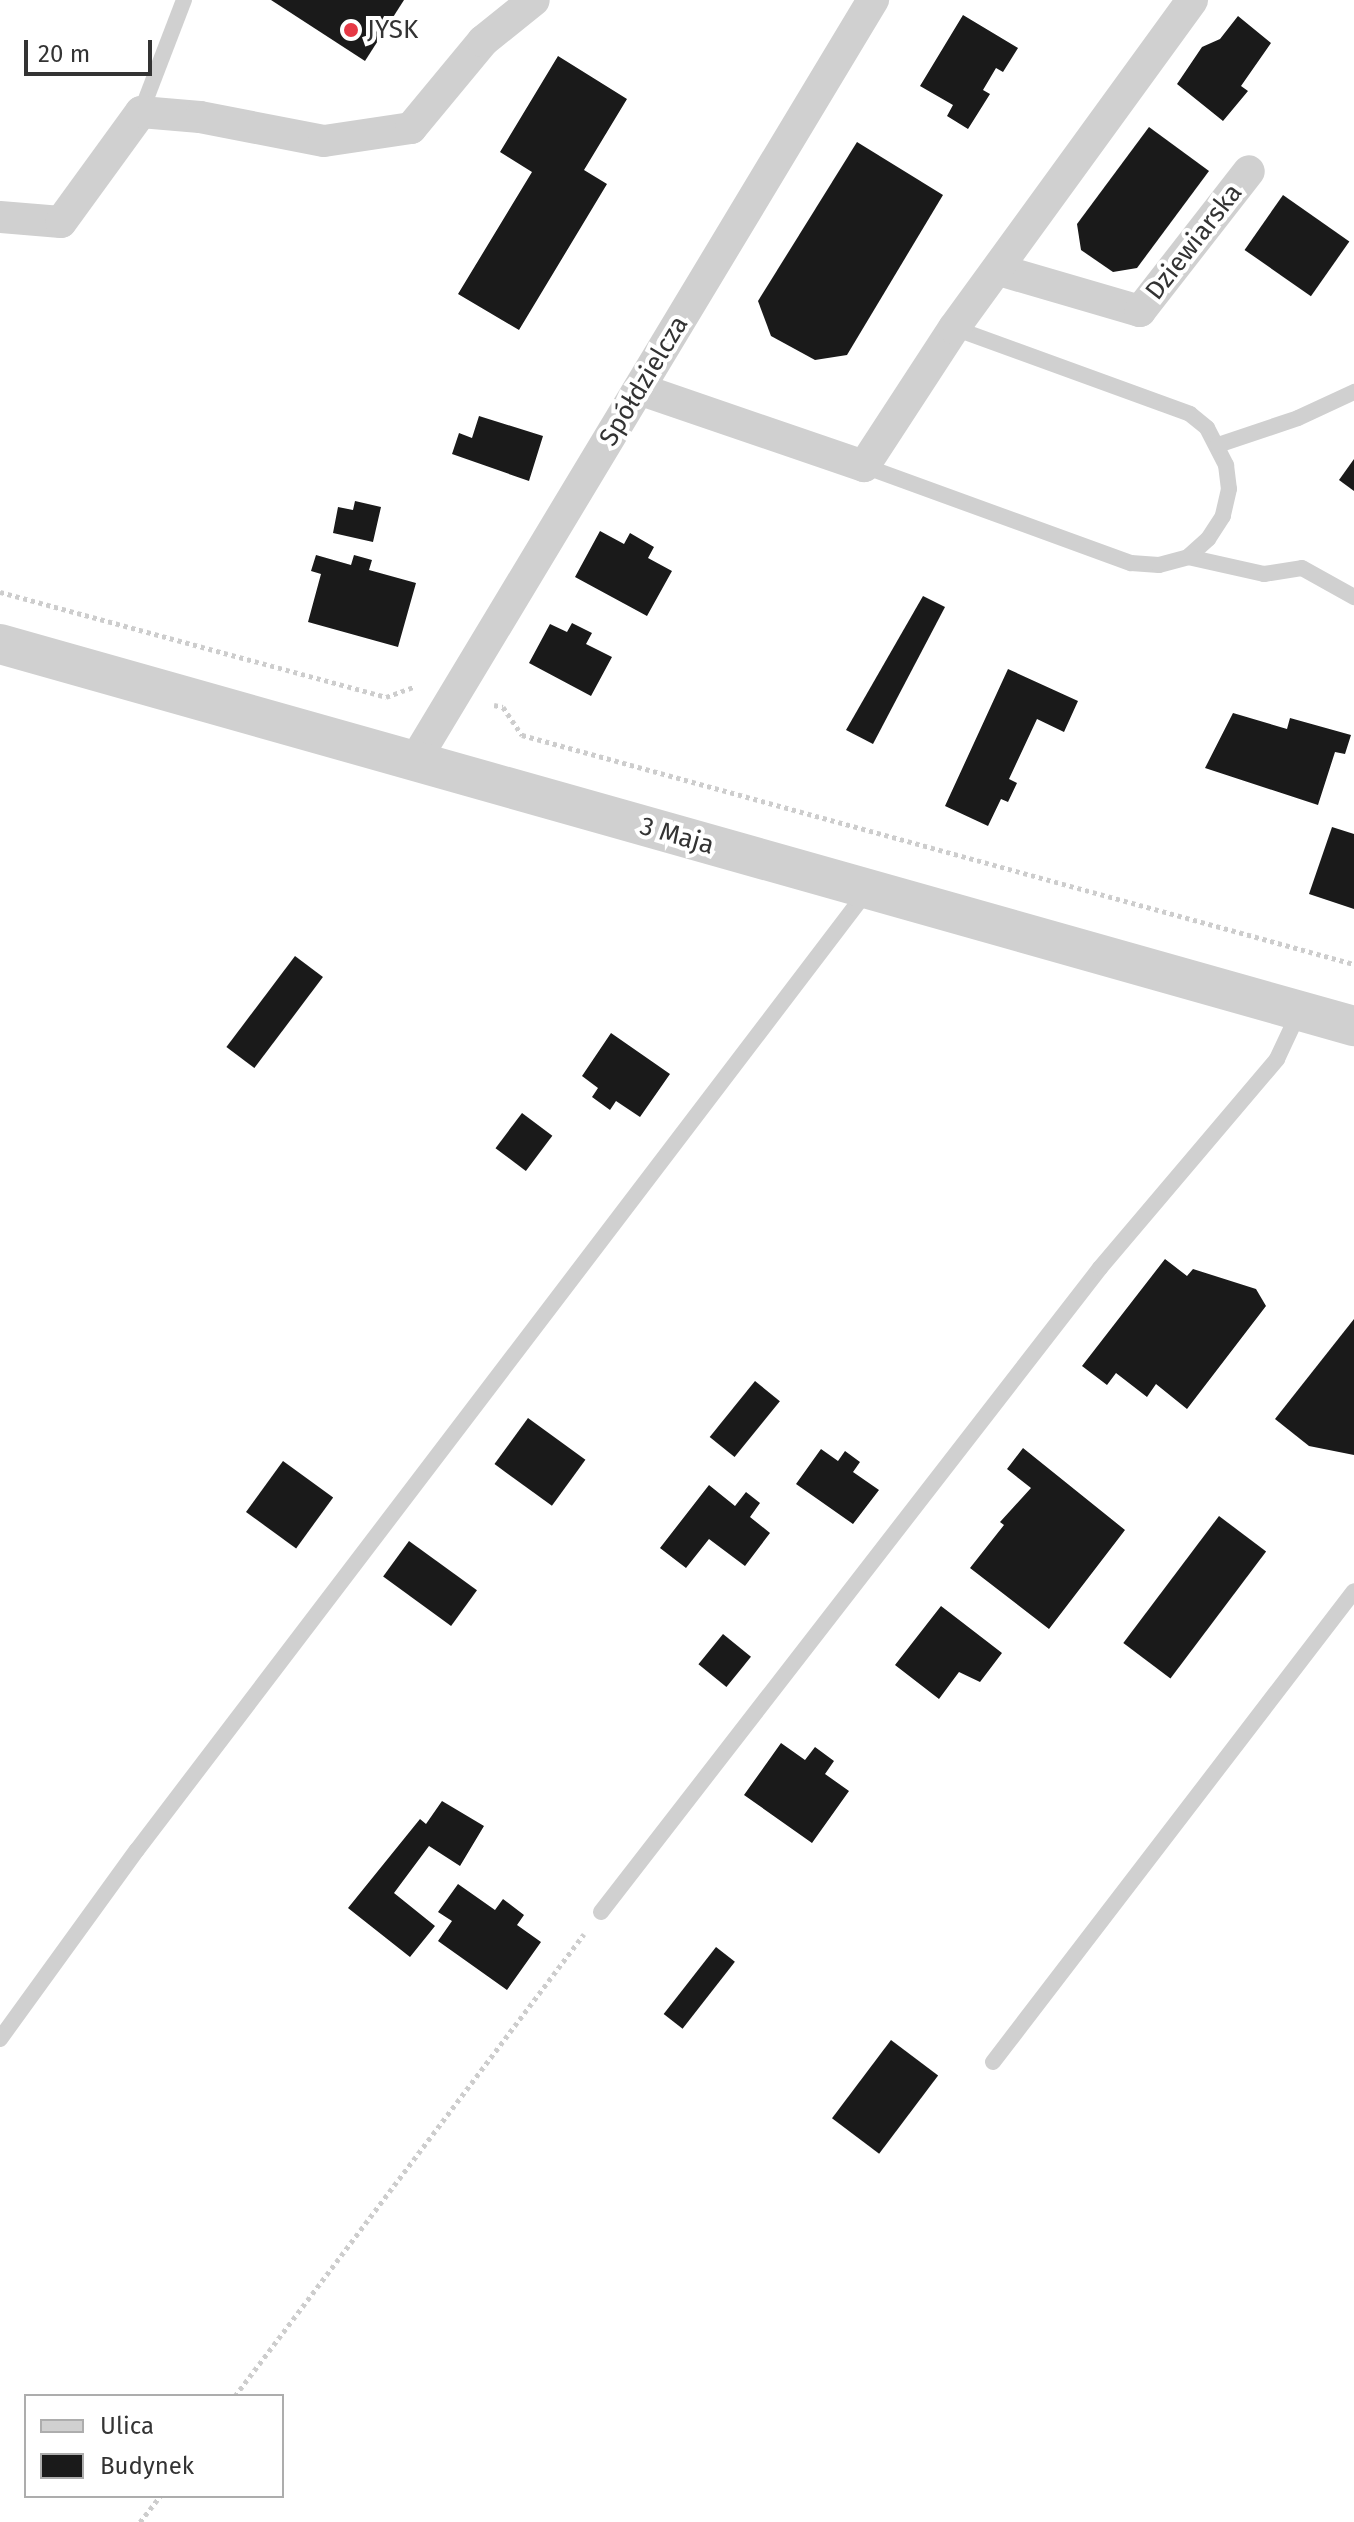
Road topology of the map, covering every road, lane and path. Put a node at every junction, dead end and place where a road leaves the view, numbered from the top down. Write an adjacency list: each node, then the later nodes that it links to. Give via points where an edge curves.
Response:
1 (184, 0): 5 (lane)
2 (534, 0): 5 (street, via 483,41 411,128 324,141 200,117)
3 (873, 0): 10 (street, Spółdzielcza)
4 (1192, 0): 8 (street)
5 (141, 112): 7 (street, via 61,222)
6 (1249, 171): 8 (street, Dziewiarska, via 1140,311)
7 (0, 217)
8 (999, 270): 9 (street)
9 (954, 328): 12 (lane, via 1190,414); 13 (street)
10 (639, 389): 13 (street); 18 (street, Spółdzielcza)
11 (1354, 392): 12 (lane)
12 (1218, 445): 14 (lane, via 1229,489 1223,516)
13 (864, 466): 14 (lane, via 1131,563 1159,565)
14 (1188, 557): 16 (lane, via 1264,574 1302,568)
15 (0, 592): 18 (path, via 386,697 415,687)
16 (1354, 597)
17 (0, 644): 19 (street, 3 Maja)
18 (454, 696): 19 (street, Spółdzielcza); 21 (path, via 503,707 522,735)
19 (414, 762): 20 (street, 3 Maja)
20 (868, 890): 22 (street, 3 Maja); 26 (lane, via 137,1850)
21 (1354, 964)
22 (1299, 1012): 23 (street, 3 Maja); 25 (lane, via 1277,1059 1100,1268)
23 (1354, 1026)
24 (1354, 1591): 27 (lane)
25 (601, 1912): 28 (path)
26 (0, 2039)
27 (993, 2062)
28 (237, 2394)
29 (158, 2498): 30 (path)
30 (140, 2522)

